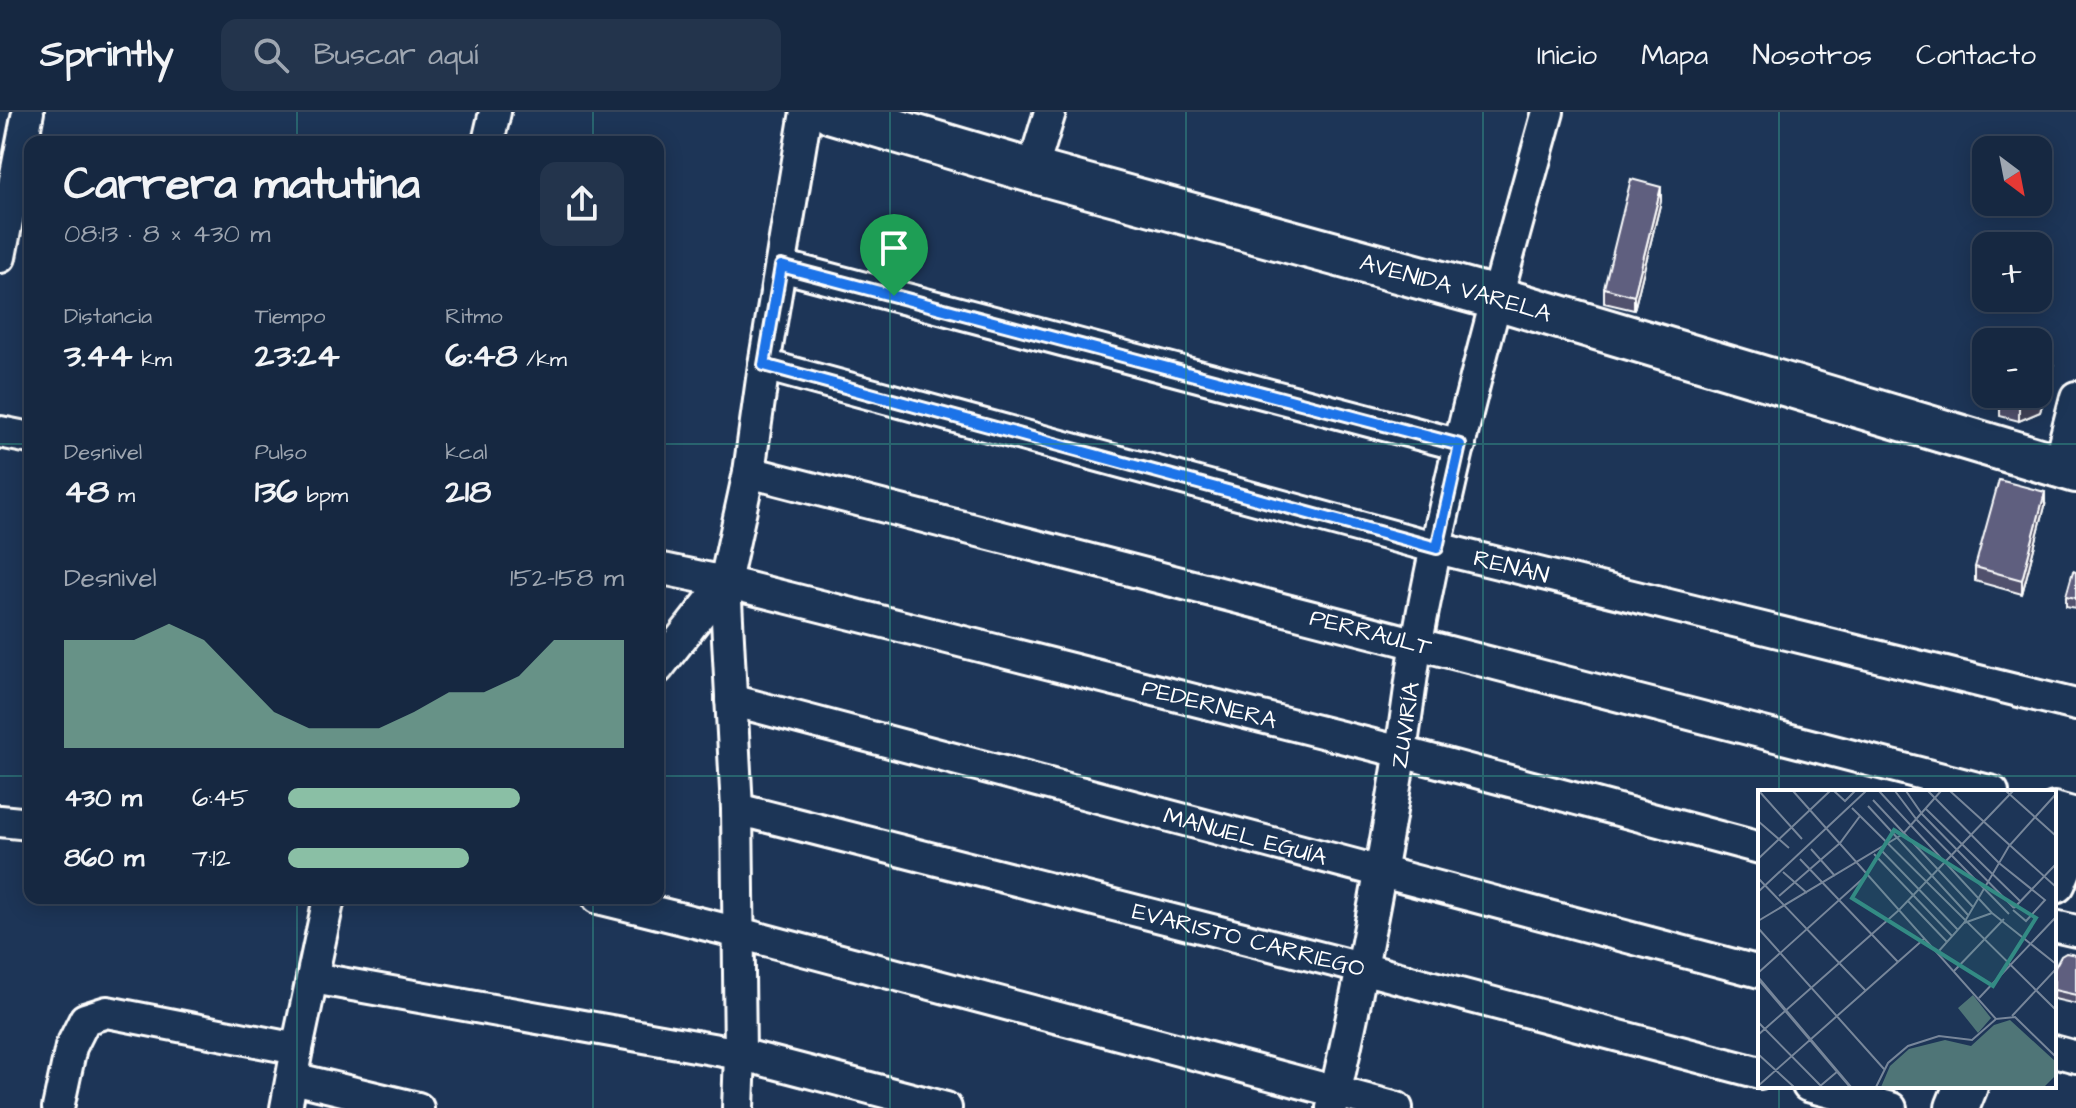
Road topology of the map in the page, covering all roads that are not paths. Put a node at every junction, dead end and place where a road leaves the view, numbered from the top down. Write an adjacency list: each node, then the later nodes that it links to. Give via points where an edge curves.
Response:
1 (28, 112): 9 (street)
2 (495, 112): 7 (street)
3 (806, 112): 10 (street)
4 (832, 112): 8 (main road, AVENIDA VARELA)
5 (1050, 112): 8 (street)
6 (1548, 112): 11 (street, ZUVIRÍA)
7 (489, 136)
8 (1032, 171): 11 (main road, AVENIDA VARELA)
9 (0, 257)
10 (781, 266): 12 (street); 16 (street)
11 (1496, 298): 16 (street, ZUVIRÍA); 17 (main road, AVENIDA VARELA)
12 (764, 365): 18 (street); 19 (street, RENÁN)
13 (2076, 397): 17 (street)
14 (0, 432): 15 (street)
15 (24, 437)
16 (1460, 445): 19 (street, ZUVIRÍA)
17 (2067, 469)
18 (749, 472): 21 (street); 22 (street, PERRAULT)
19 (1437, 548): 22 (street, ZUVIRÍA); 25 (street, RENÁN)
20 (664, 569): 21 (street, PEDERNERA)
21 (725, 582): 23 (street); 24 (street); 26 (street, PEDERNERA)
22 (1417, 643): 26 (street, ZUVIRÍA); 27 (street, PERRAULT)
23 (664, 660)
24 (731, 700): 28 (street); 35 (street, MANUEL EGUÍA)
25 (2076, 705)
26 (1401, 752): 34 (street, PEDERNERA); 35 (street, ZUVIRÍA)
27 (1985, 790)
28 (737, 809): 41 (street); 42 (street, EVARISTO CARRIEGO)
29 (2056, 809): 30 (street)
30 (2076, 814)
31 (0, 821): 32 (street)
32 (24, 823)
33 (2076, 829): 36 (main road)
34 (1758, 847)
35 (1379, 871): 42 (street, ZUVIRÍA); 43 (street, MANUEL EGUÍA)
36 (2056, 877)
37 (328, 904): 44 (street)
38 (622, 904): 41 (street)
39 (2056, 926): 40 (street)
40 (2076, 931)
41 (739, 933): 46 (street); 52 (street)
42 (1361, 968): 49 (street, EVARISTO CARRIEGO); 52 (street, ZUVIRÍA)
43 (1758, 971)
44 (313, 978): 46 (street); 48 (street)
45 (2056, 1052): 47 (street)
46 (740, 1054): 56 (street); 57 (street)
47 (2076, 1057)
48 (295, 1063): 53 (street, via 107,1012 85,1019 71,1047); 54 (street); 55 (street)
49 (1758, 1072)
50 (1816, 1088): 59 (street)
51 (1965, 1088): 60 (main road)
52 (1334, 1100): 58 (street)
53 (58, 1108)
54 (286, 1108)
55 (418, 1108)
56 (738, 1108)
57 (946, 1108)
58 (1397, 1108)
59 (1891, 1108)
60 (1957, 1108)

